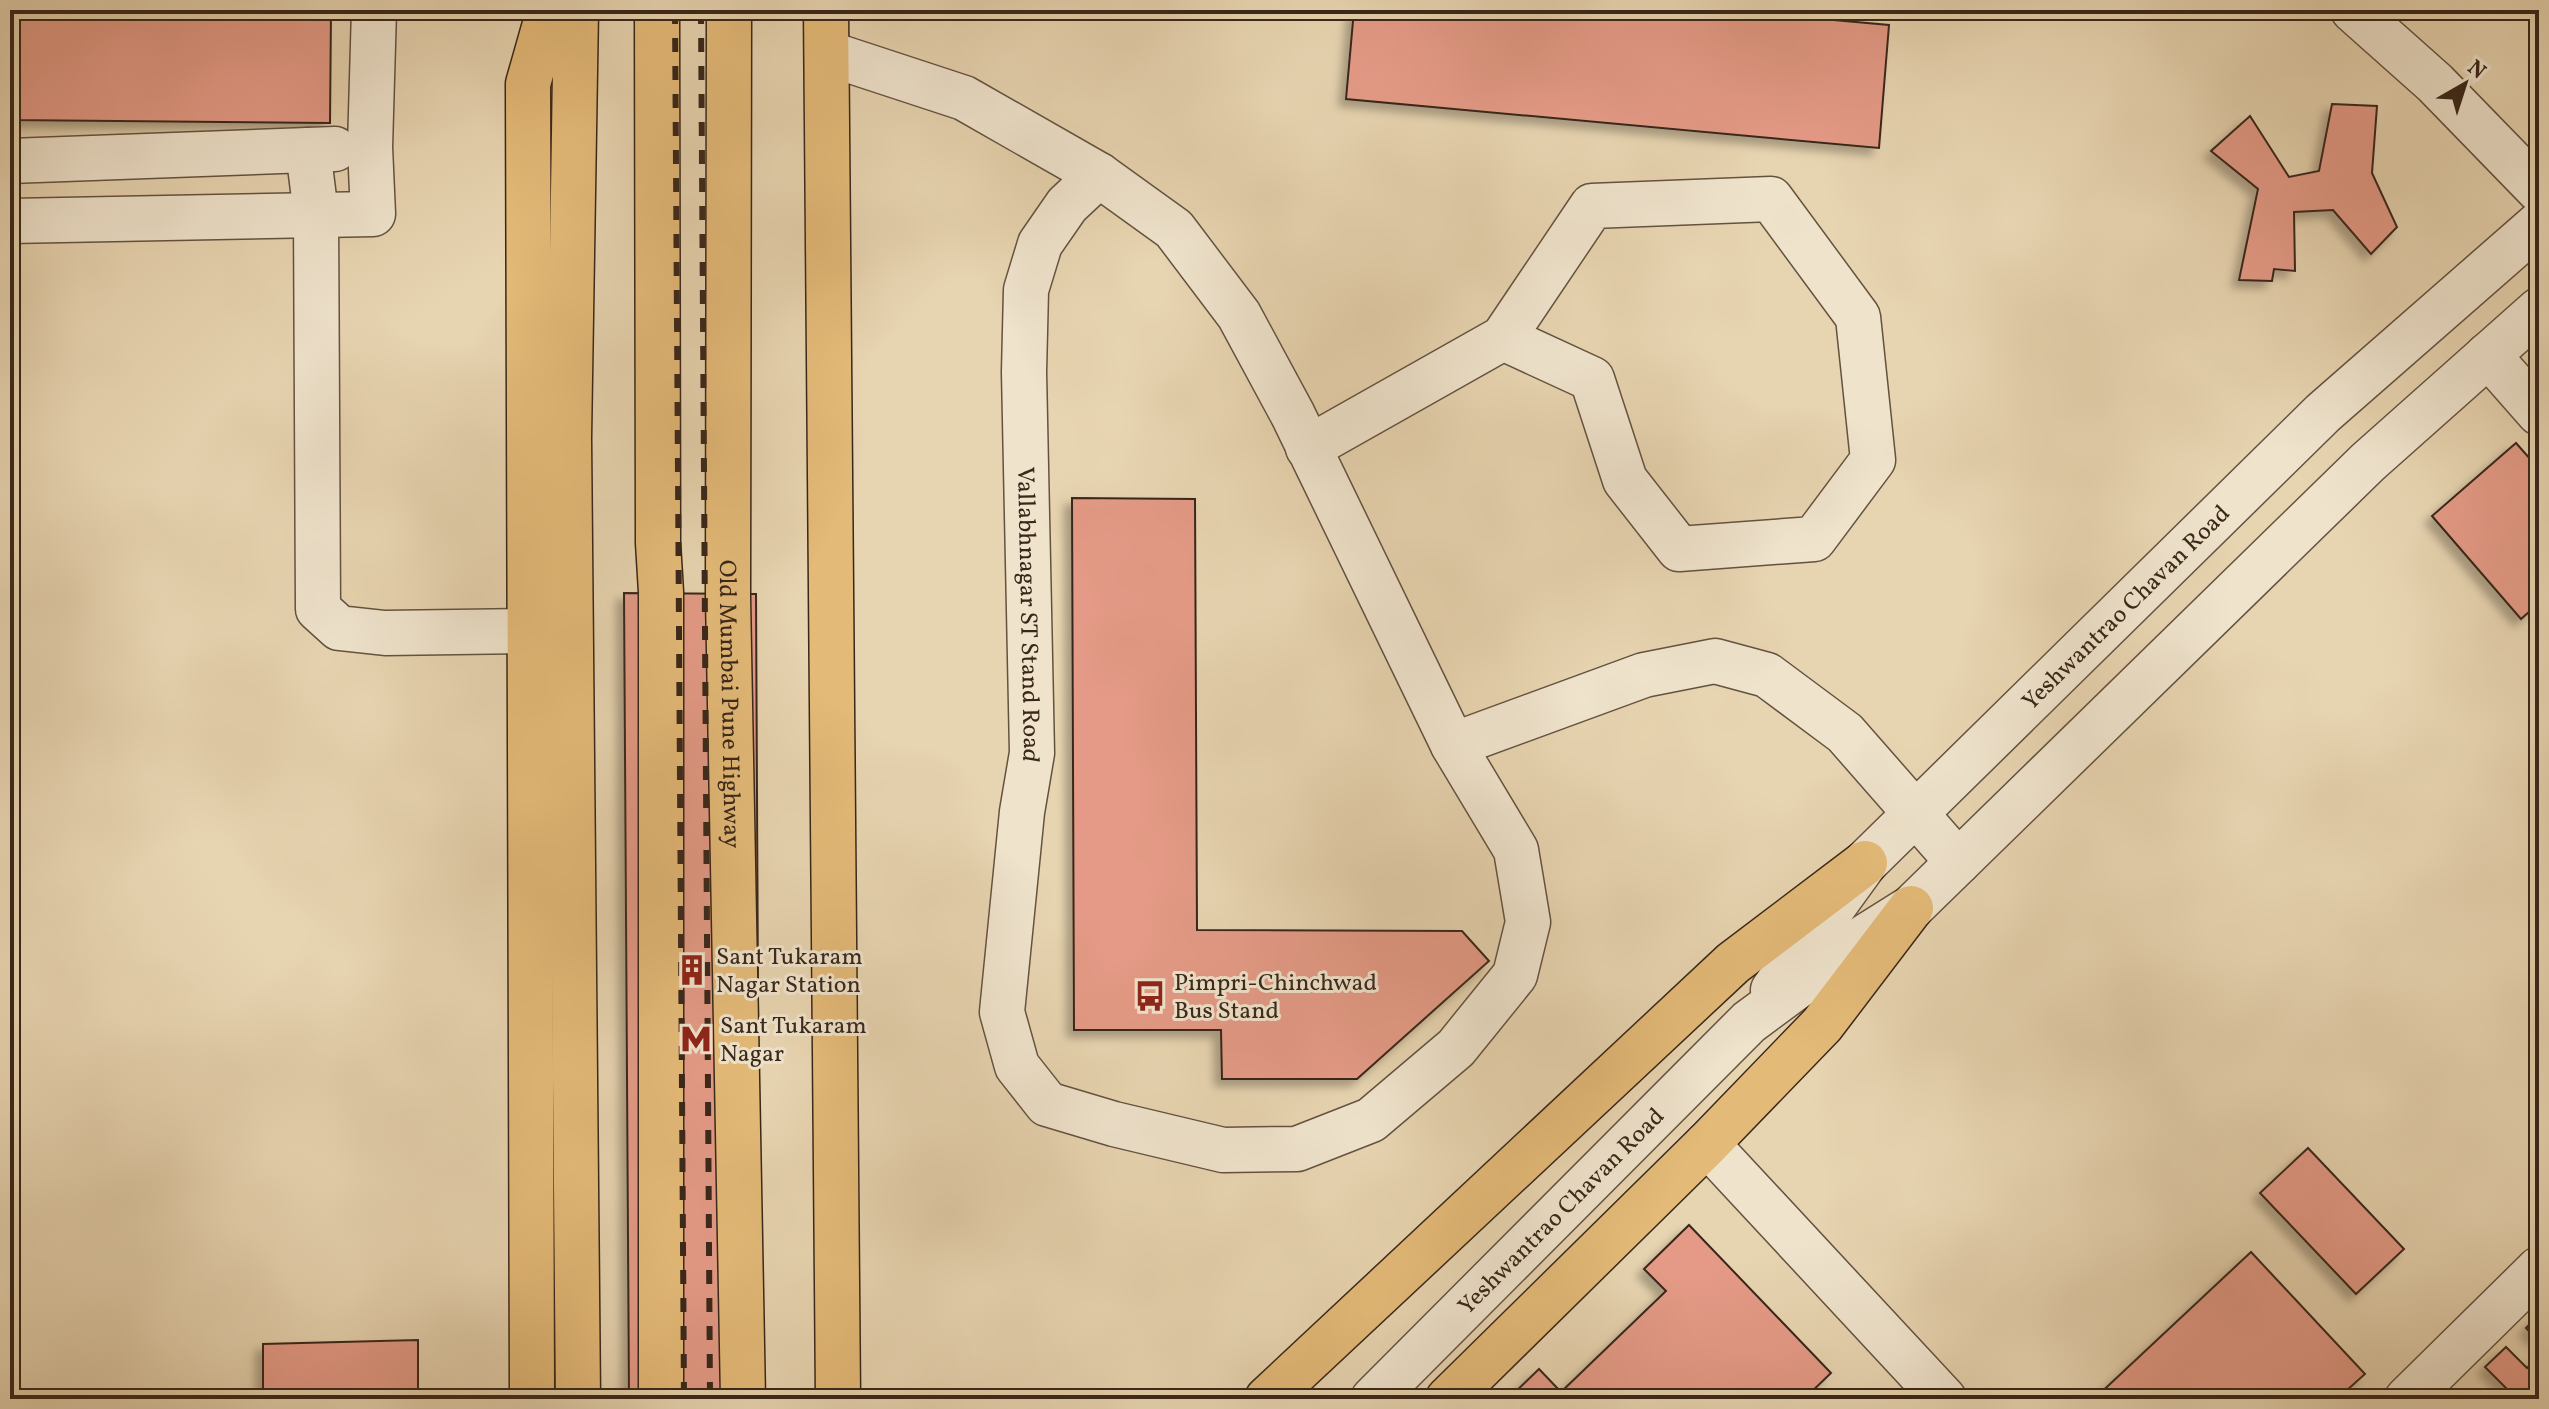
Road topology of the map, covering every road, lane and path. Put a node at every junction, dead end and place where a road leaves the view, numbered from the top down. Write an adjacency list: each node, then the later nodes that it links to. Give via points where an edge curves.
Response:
1 (374, 10): 9 (street)
2 (549, 10): 22 (main road, via 528,84)
3 (576, 10): 32 (main road, via 569,438)
4 (657, 10): 33 (main road)
5 (729, 10): 34 (main road, Old Mumbai Pune Highway, via 728,597)
6 (826, 10): 8 (main road)
7 (2353, 10): 13 (street, via 2435,83)
8 (827, 53): 12 (street, via 964,98); 35 (main road)
9 (370, 147): 10 (street); 14 (street, via 373,214)
10 (308, 150): 11 (street); 14 (street)
11 (10, 161)
12 (1099, 175): 21 (street, Vallabhnagar ST Stand Road, via 1174,229 1239,315); 23 (street, Vallabhnagar ST Stand Road, via 1067,205 1040,244 1026,290 1032,753 1002,1012 1017,1066 1047,1104 1223,1150 1297,1149 1371,1120 1456,1048 1515,975 1528,922 1516,850)
13 (2539, 190)
14 (316, 214): 15 (street); 22 (street, via 318,609 339,628 385,633)
15 (10, 221)
16 (2539, 224): 24 (street, Yeshwantrao Chavan Road, via 2323,413)
17 (2539, 310): 19 (street, Yeshwantrao Chavan Road)
18 (1503, 338): 18 (street, via 1592,206 1771,199 1858,317 1873,460 1814,539 1679,549 1625,480 1592,379); 21 (street)
19 (2488, 355): 20 (street); 25 (street, Yeshwantrao Chavan Road, via 2368,462)
20 (2539, 413)
21 (1308, 448): 23 (street, Vallabhnagar ST Stand Road)
22 (529, 631): 31 (main road)
23 (1453, 745): 24 (street, via 1644,675 1715,661 1767,675 1845,733)
24 (1916, 814): 25 (street); 26 (street, Yeshwantrao Chavan Road)
25 (1958, 862): 27 (street, Yeshwantrao Chavan Road)
26 (1865, 863): 28 (street, Yeshwantrao Chavan Road); 36 (main road, via 1733,963)
27 (1911, 908): 28 (street, Yeshwantrao Chavan Road); 29 (main road, via 1822,1025)
28 (1749, 1022): 37 (street, Yeshwantrao Chavan Road)
29 (1707, 1144): 38 (main road); 39 (street)
30 (2539, 1269): 40 (street)
31 (532, 1399)
32 (578, 1399)
33 (661, 1399)
34 (743, 1399)
35 (838, 1399)
36 (1267, 1399)
37 (1373, 1399)
38 (1448, 1399)
39 (1944, 1399)
40 (2407, 1399)

